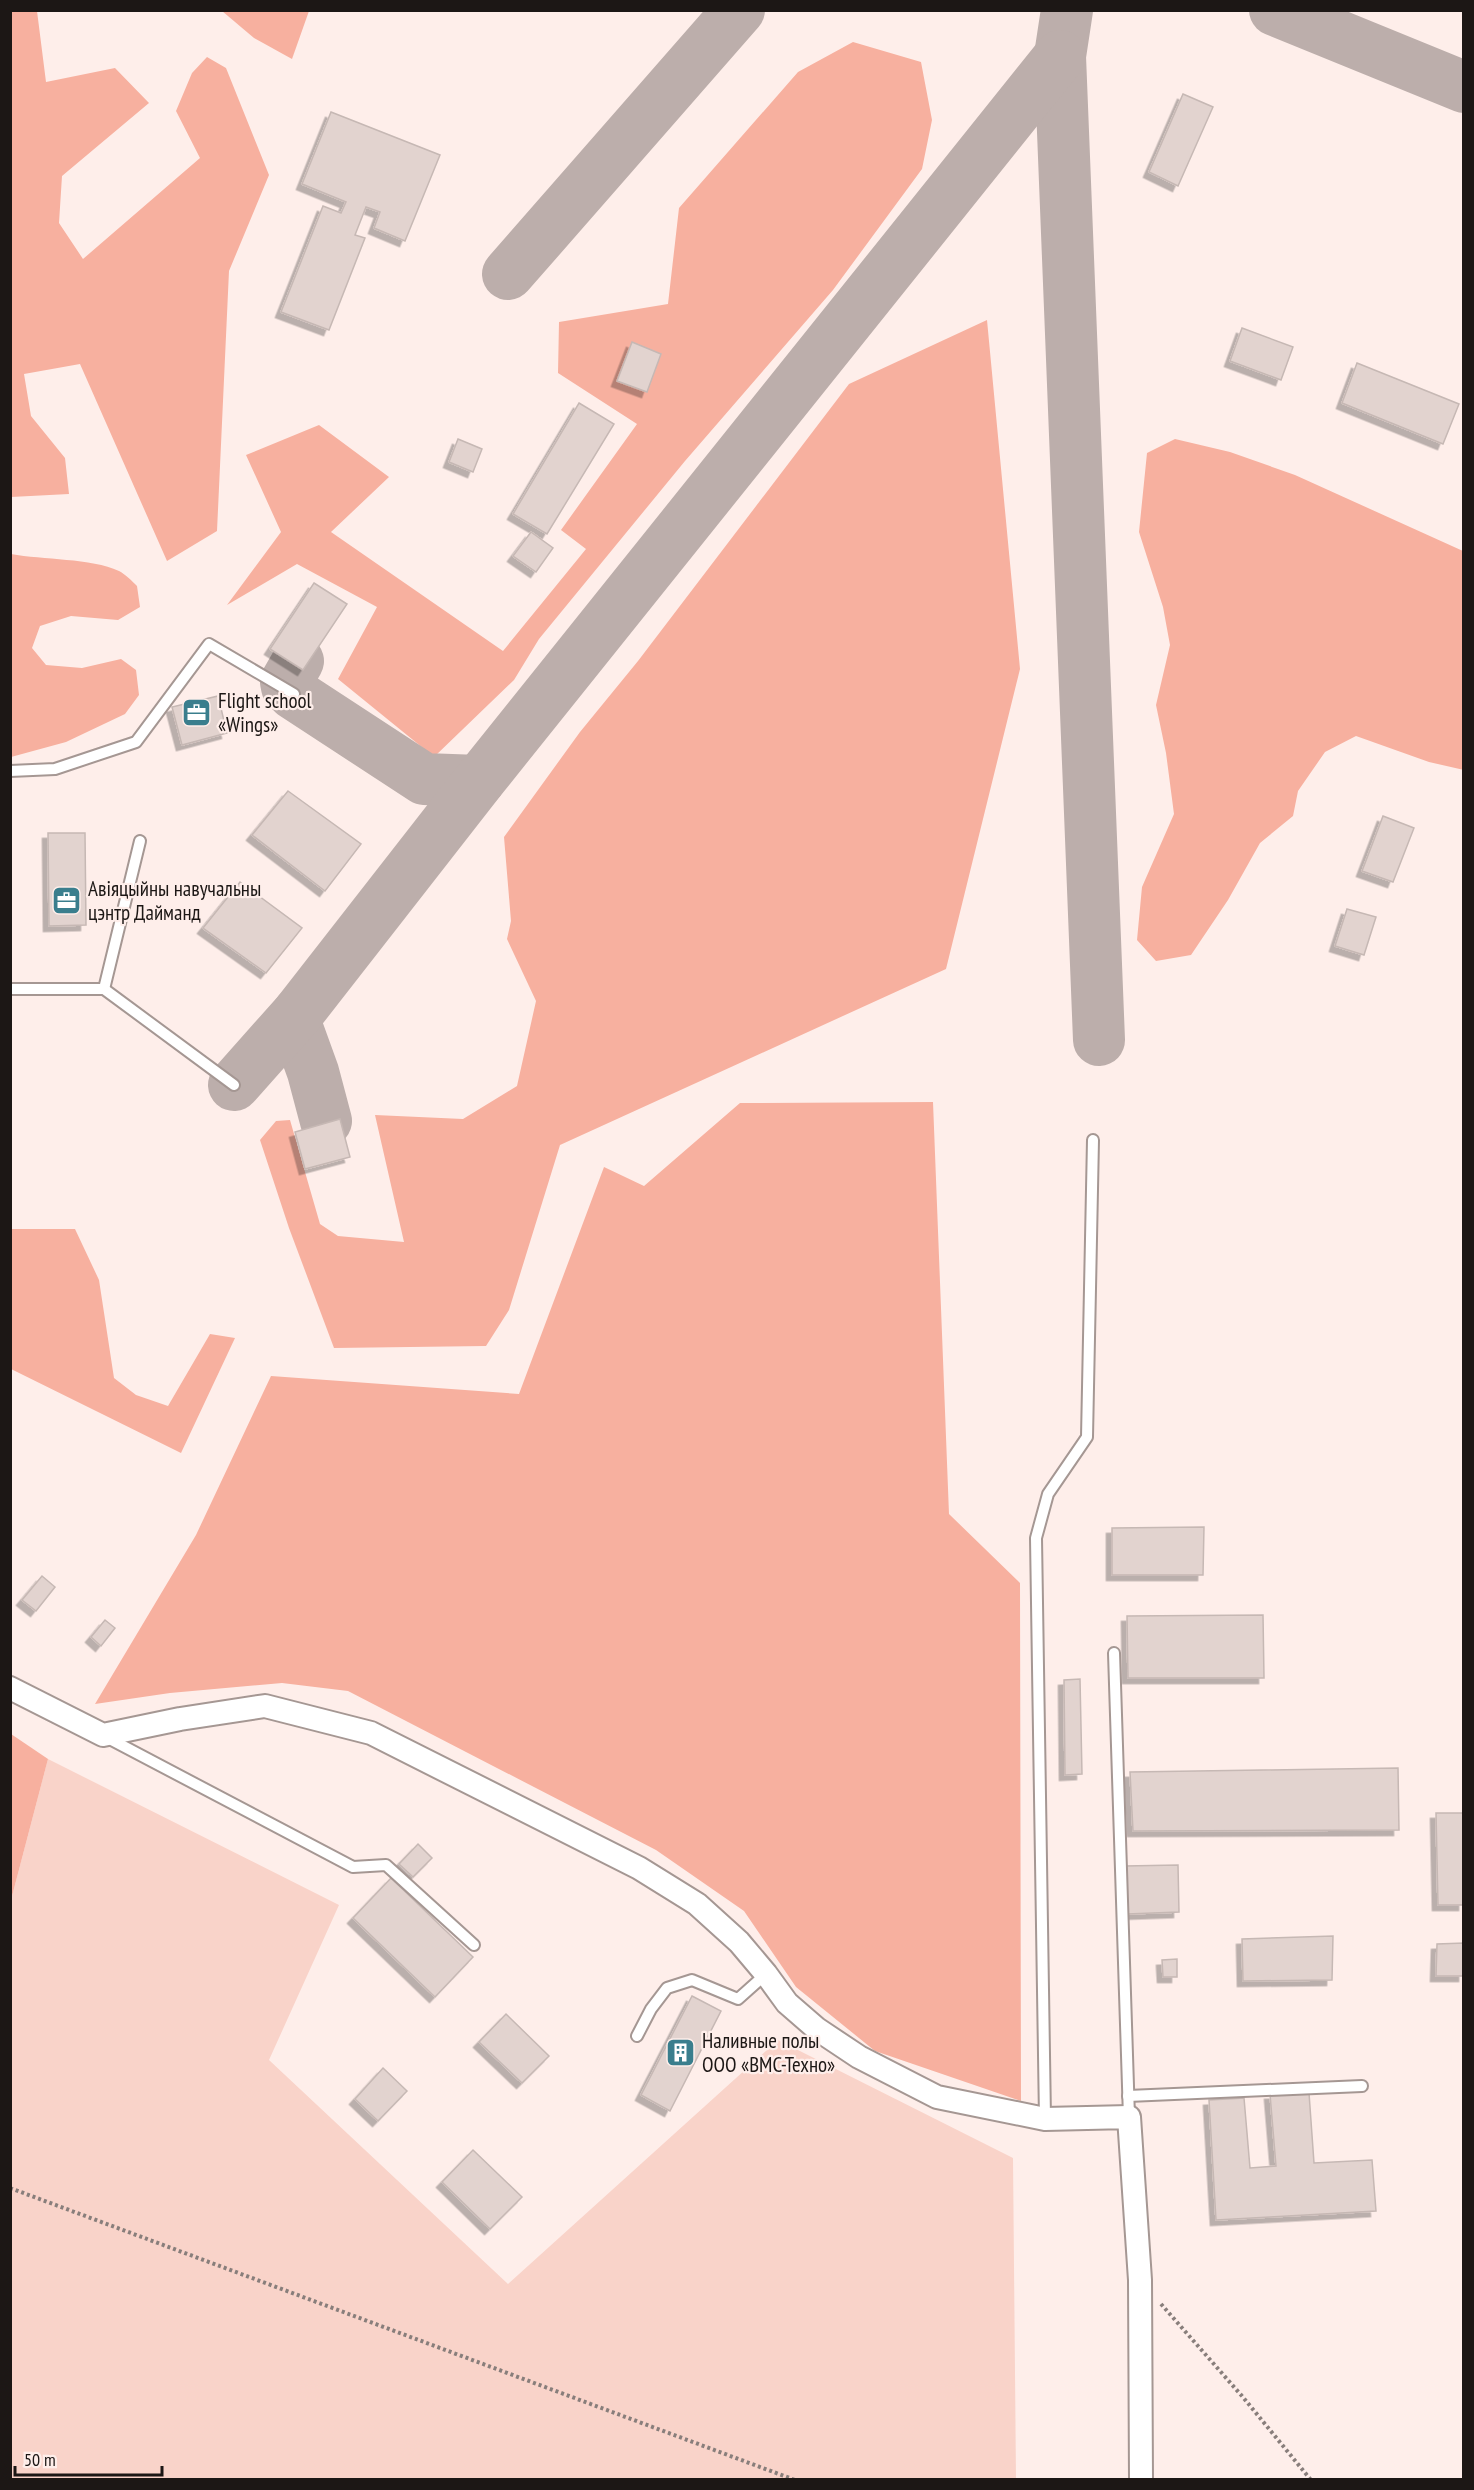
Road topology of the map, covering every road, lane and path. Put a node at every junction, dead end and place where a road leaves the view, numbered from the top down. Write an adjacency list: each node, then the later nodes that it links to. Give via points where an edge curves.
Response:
1 (294, 694): 2 (lane, via 209,644 136,742 55,769)
2 (10, 771)
3 (140, 841): 5 (lane)
4 (10, 989): 5 (lane)
5 (104, 989): 6 (lane)
6 (234, 1085)
7 (1093, 1140): 16 (lane, via 1087,1437 1048,1494 1036,1538)
8 (1114, 1653): 15 (lane)
9 (10, 1688): 10 (street)
10 (103, 1736): 11 (lane, via 353,1868 386,1864); 12 (street, via 265,1706 371,1733 639,1868 697,1904 739,1942)
11 (474, 1945)
12 (766, 1974): 13 (lane, via 738,1999 692,1980 667,1988); 16 (street, via 787,2003 859,2057 937,2097)
13 (637, 2036)
14 (1362, 2086): 15 (lane)
15 (1129, 2107): 16 (street); 18 (street)
16 (1045, 2119)
17 (10, 2188): 19 (path)
18 (1140, 2280): 20 (street); 21 (path)
19 (795, 2480)
20 (1141, 2480)
21 (1311, 2480)

